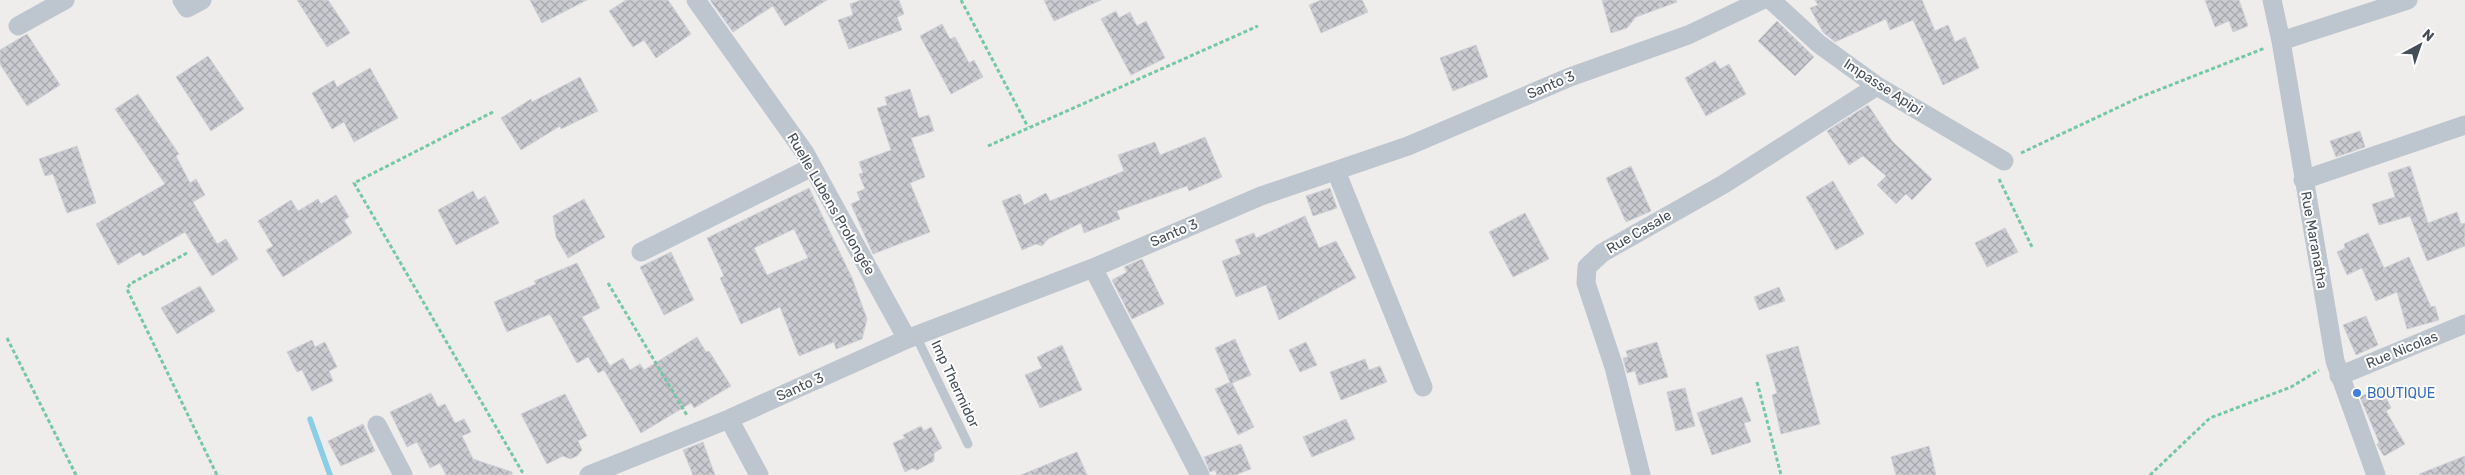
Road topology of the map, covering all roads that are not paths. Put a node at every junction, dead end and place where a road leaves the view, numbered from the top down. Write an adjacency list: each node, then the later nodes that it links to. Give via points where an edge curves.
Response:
1 (65, 0): 9 (street)
2 (182, 0): 3 (street, via 187,8)
3 (202, 0)
4 (696, 0): 14 (street, Ruelle Lubens Prolongée)
5 (1762, 0): 15 (street, Santo 3, via 1688,35 1570,77 1408,146)
6 (1771, 0): 11 (street, Impasse Apipi, via 1819,44)
7 (2272, 0): 10 (street, Rue Maranatha)
8 (2408, 0): 10 (street)
9 (18, 26)
10 (2281, 41): 16 (street, Rue Maranatha)
11 (1877, 86): 13 (street, Impasse Apipi); 30 (street, Rue Casale, via 1724,184 1602,252 1587,267 1586,283 1614,366)
12 (2465, 125): 16 (street)
13 (2004, 161)
14 (812, 167): 17 (street); 20 (street, Ruelle Lubens Prolongée)
15 (1336, 171): 18 (street, Santo 3, via 1261,196); 22 (street)
16 (2303, 180): 21 (street, Rue Maranatha)
17 (641, 252)
18 (1093, 268): 20 (street, Santo 3); 29 (street)
19 (2465, 324): 21 (street, Rue Nicolas)
20 (912, 338): 23 (street, Santo 3); 25 (lane, Imp Thermidor)
21 (2337, 368): 31 (street, Rue Maranatha)
22 (1423, 387)
23 (729, 419): 27 (street, Santo 3); 28 (street)
24 (377, 425): 26 (street)
25 (968, 444)
26 (403, 475)
27 (589, 475)
28 (759, 475)
29 (1200, 475)
30 (1641, 475)
31 (2376, 475)

